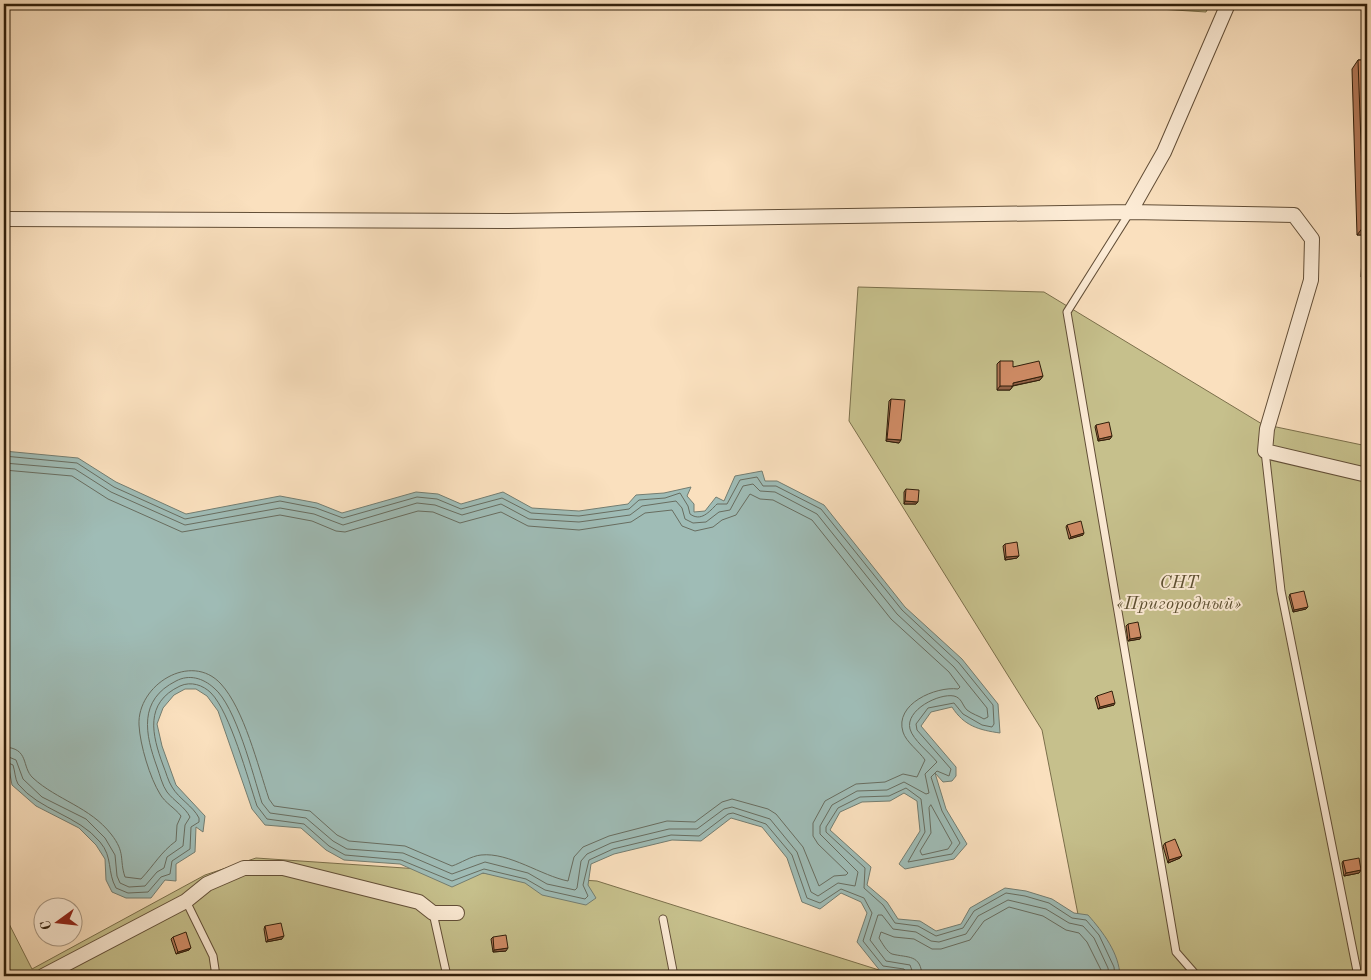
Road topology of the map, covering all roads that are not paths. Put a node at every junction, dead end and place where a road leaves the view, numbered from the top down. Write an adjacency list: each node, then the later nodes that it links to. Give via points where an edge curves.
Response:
1 (1228, 4): 2 (street, via 1164,152)
2 (1130, 212): 3 (street, via 504,221); 4 (street, via 1294,215 1312,239 1311,280 1267,429); 14 (lane, via 1067,312 1176,952)
3 (4, 219)
4 (1265, 451): 5 (street); 15 (lane, via 1281,591)
5 (1367, 475)
6 (186, 901): 7 (street, via 207,884 244,868 284,868 419,902); 10 (street); 11 (lane, via 213,956)
7 (433, 912): 8 (street); 12 (lane)
8 (457, 913)
9 (663, 919): 13 (lane)
10 (43, 976)
11 (216, 976)
12 (446, 976)
13 (674, 976)
14 (1197, 976)
15 (1358, 976)

